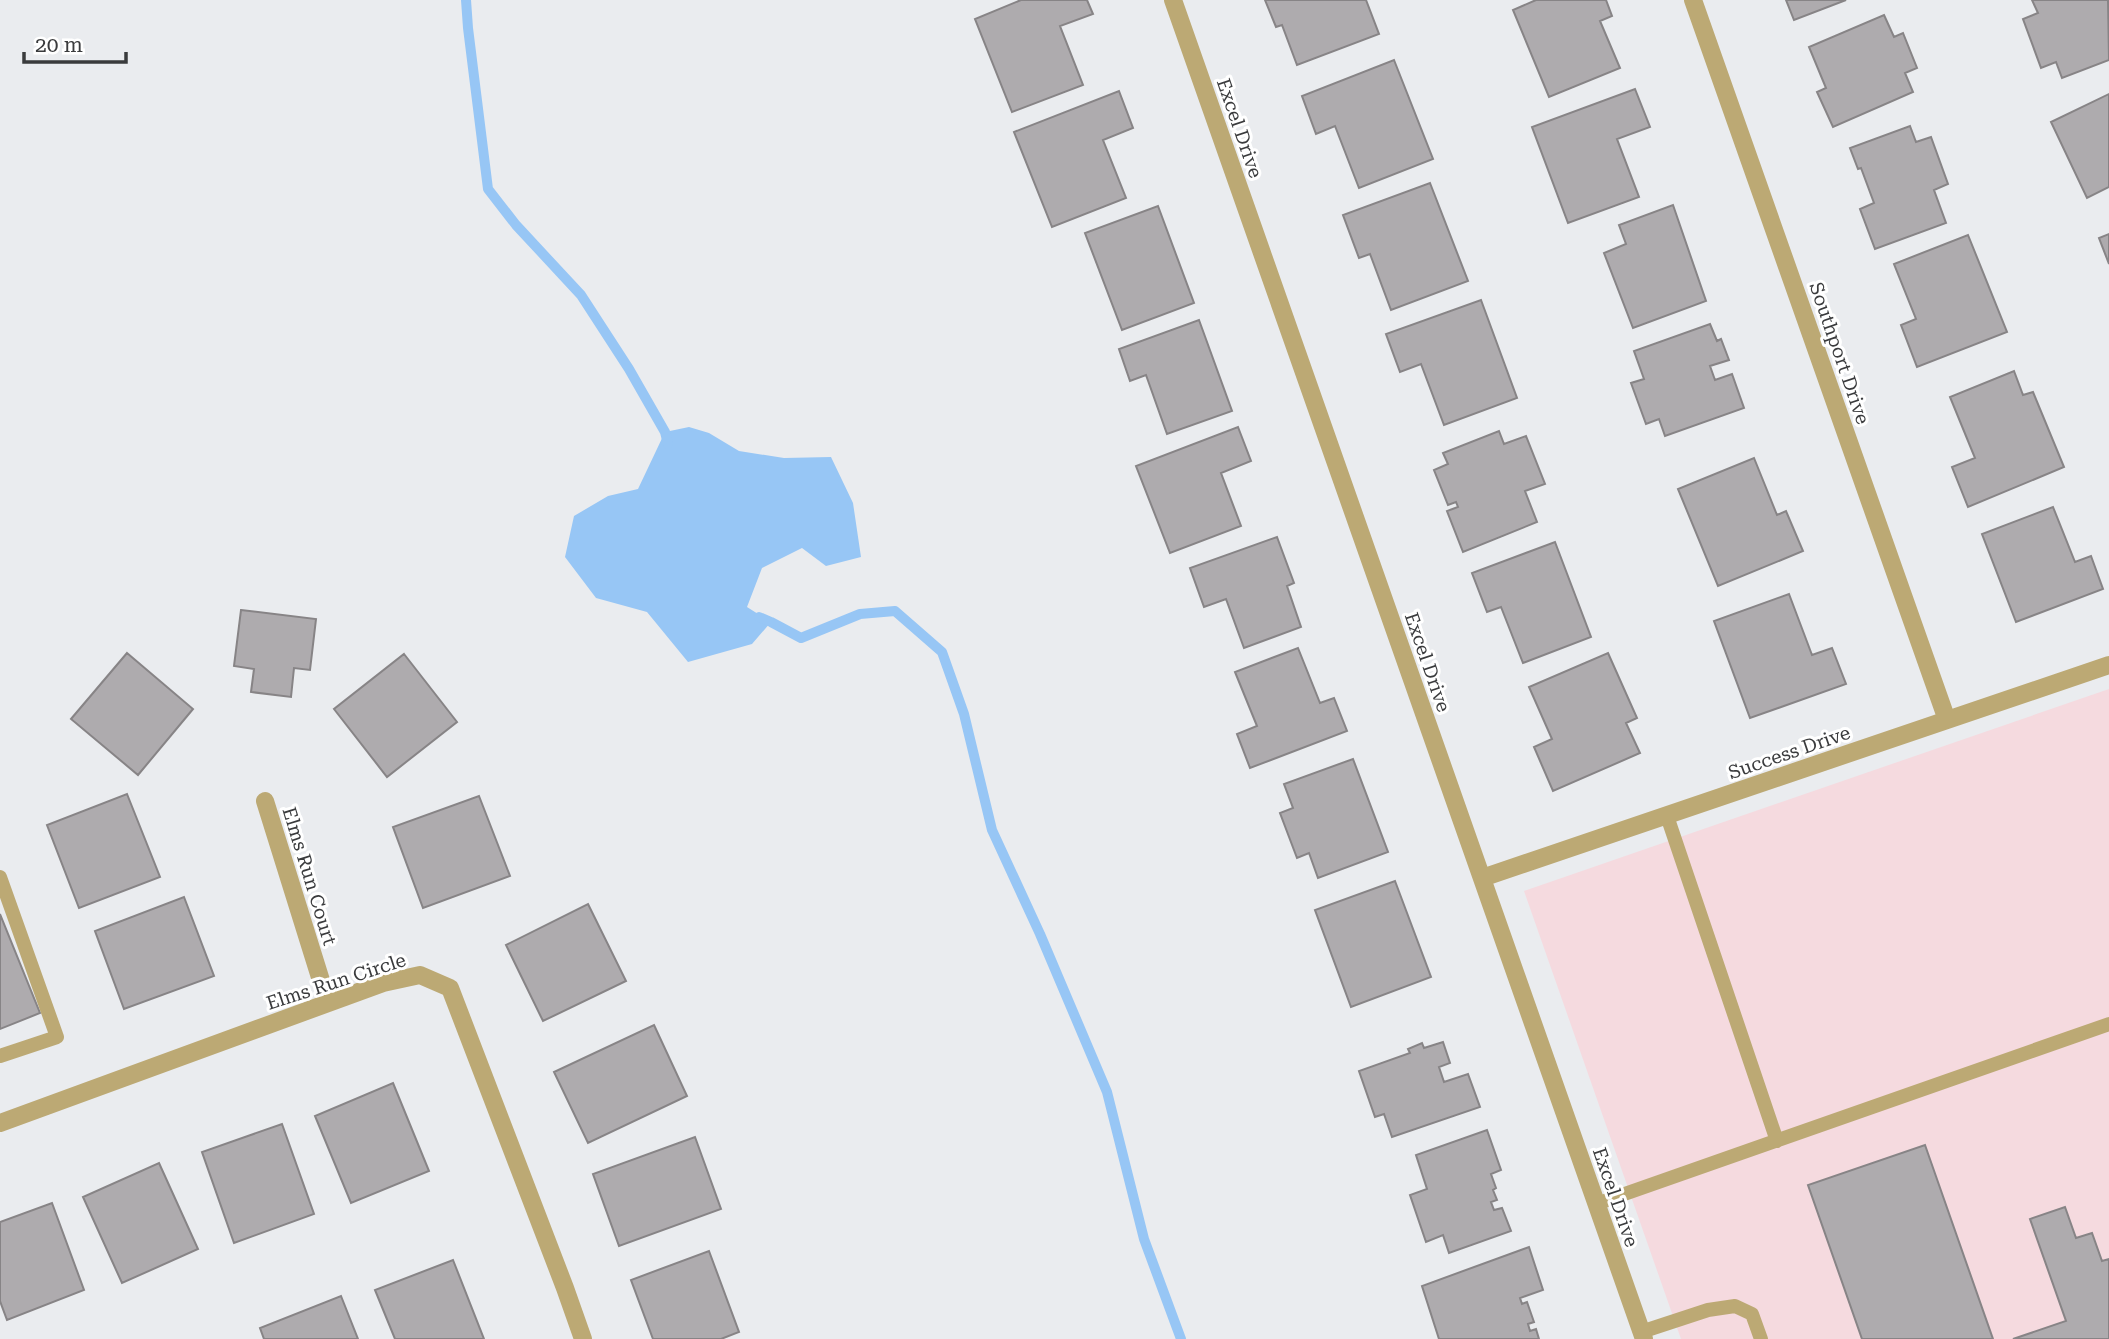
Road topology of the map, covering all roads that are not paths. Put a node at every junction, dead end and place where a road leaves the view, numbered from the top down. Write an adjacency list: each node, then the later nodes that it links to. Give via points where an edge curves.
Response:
1 (1173, 0): 8 (street, Excel Drive)
2 (1693, 0): 4 (street, Southport Drive)
3 (2109, 665): 4 (street, Success Drive)
4 (1947, 720): 6 (street, Success Drive)
5 (265, 801): 9 (street, Elms Run Court)
6 (1667, 816): 8 (street, Success Drive); 13 (lane)
7 (0, 877): 11 (lane, via 57,1037)
8 (1482, 878): 14 (street, Excel Drive)
9 (328, 1003): 12 (street, Elms Run Circle); 16 (street, Elms Run Circle, via 420,975 450,988)
10 (2109, 1024): 13 (lane)
11 (0, 1056)
12 (0, 1123)
13 (1777, 1141): 14 (lane)
14 (1596, 1204): 15 (street, Excel Drive)
15 (1643, 1336): 17 (lane, via 1708,1310 1735,1306 1752,1314)
16 (583, 1339)
17 (1760, 1339)

